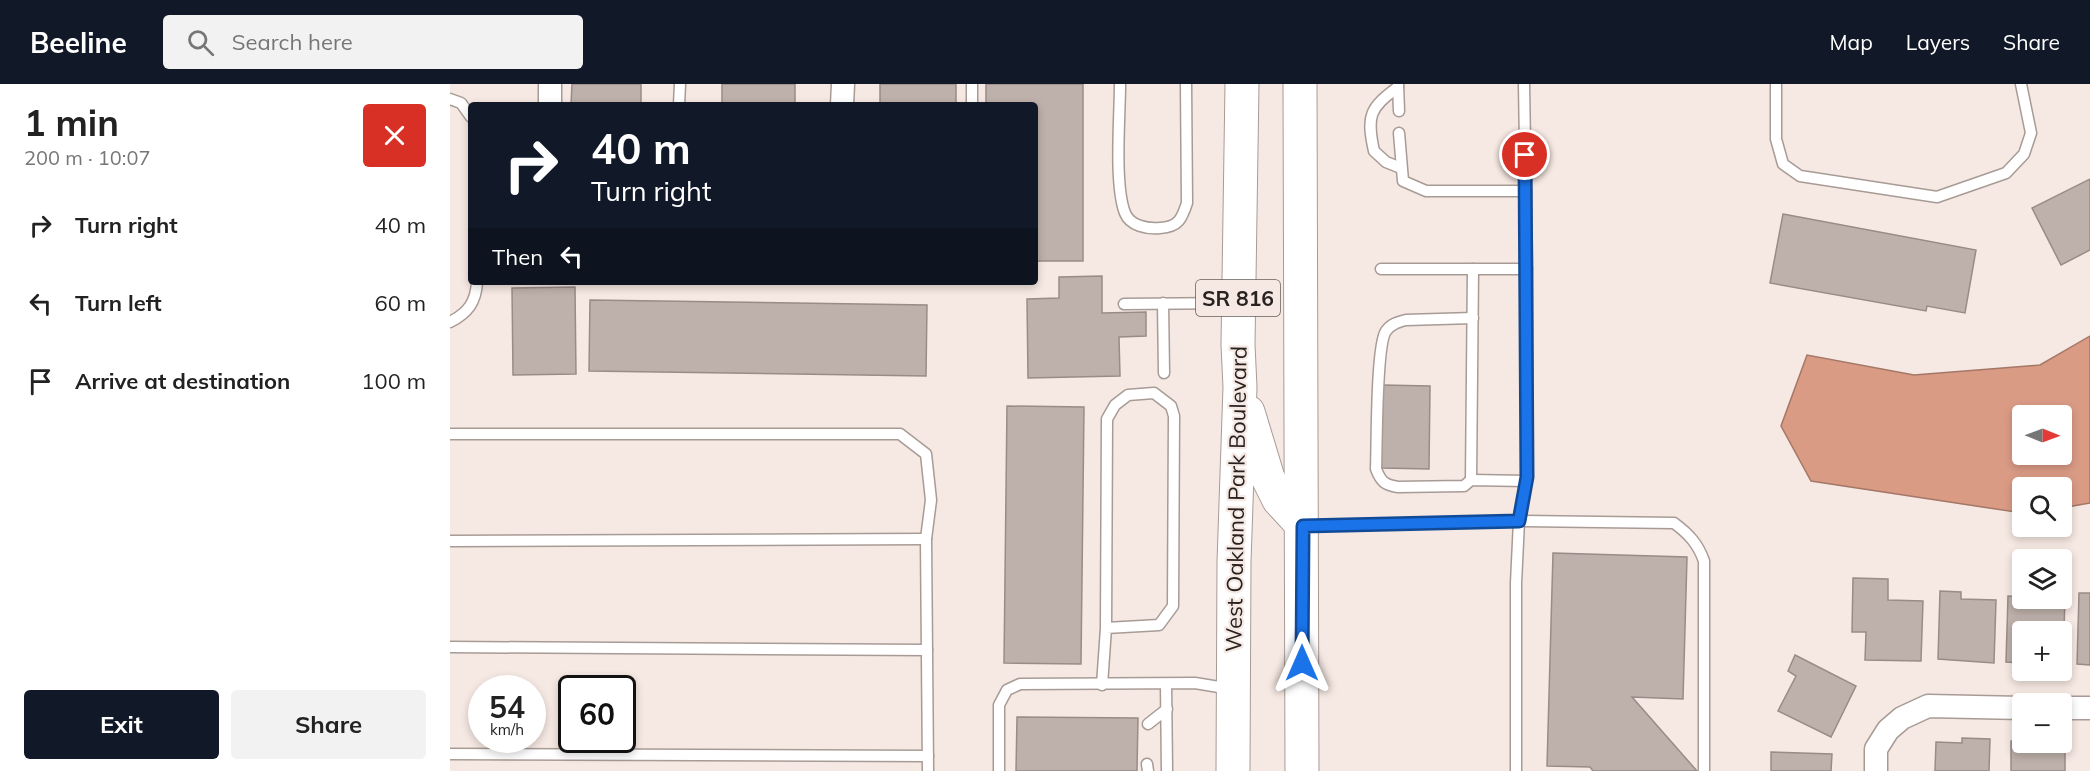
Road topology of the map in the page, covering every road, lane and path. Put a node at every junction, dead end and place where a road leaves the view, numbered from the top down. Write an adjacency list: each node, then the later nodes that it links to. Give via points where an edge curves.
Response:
1 (550, 84): 14 (street)
2 (680, 84): 15 (lane)
3 (843, 84): 16 (street)
4 (972, 84): 17 (lane)
5 (1120, 84): 6 (lane, via 1120,184 1125,214 1136,225 1159,229 1175,226 1187,202)
6 (1186, 84)
7 (1242, 84): 28 (main road, West Oakland Park Boulevard / SR 816)
8 (1300, 84): 38 (main road, SR 816)
9 (1524, 84): 22 (lane)
10 (1776, 84): 11 (lane, via 1776,139 1783,164 1800,176 1937,197 2006,173 2024,154 2031,133)
11 (2021, 84)
12 (1398, 85): 18 (lane); 21 (lane, via 1372,110 1371,126 1374,151)
13 (450, 99): 19 (lane, via 461,102)
14 (550, 102)
15 (679, 102)
16 (842, 102)
17 (972, 102)
18 (1399, 111)
19 (468, 112)
20 (1399, 133): 21 (lane)
21 (1401, 168): 22 (lane, via 1403,181 1426,191)
22 (1526, 191): 23 (lane)
23 (1527, 268): 25 (lane); 36 (lane)
24 (1381, 269): 25 (lane)
25 (1473, 269): 30 (lane)
26 (477, 285): 31 (lane, via 476,297 462,316)
27 (1163, 303): 28 (lane); 29 (lane); 32 (lane)
28 (1238, 303): 33 (main road, West Oakland Park Boulevard / SR 816)
29 (1124, 304)
30 (1473, 318): 35 (lane); 35 (lane, via 1406,320 1395,322 1385,332 1381,344 1376,469 1388,486 1464,486)
31 (450, 322)
32 (1164, 373)
33 (1240, 387): 38 (main road, via 1269,478 1280,501); 46 (main road, West Oakland Park Boulevard / SR 816)
34 (450, 434): 39 (lane, via 900,434 926,454 931,500)
35 (1471, 480): 36 (lane)
36 (1526, 481): 37 (lane)
37 (1519, 521): 38 (lane); 59 (lane); 60 (lane, via 1674,523 1699,547 1704,561)
38 (1303, 526): 58 (main road, SR 816)
39 (926, 539): 40 (lane); 43 (lane)
40 (450, 541)
41 (1106, 628): 41 (lane, via 1159,624 1173,606 1174,416 1171,405 1154,393 1128,394 1107,419); 45 (lane)
42 (450, 646): 43 (lane)
43 (927, 651): 53 (lane)
44 (1166, 684): 45 (lane); 46 (lane, via 1195,683); 50 (lane)
45 (1102, 685): 55 (lane, via 1020,684 1007,690 999,705)
46 (1234, 689): 57 (main road, West Oakland Park Boulevard / SR 816)
47 (2012, 708): 61 (street, via 1928,706 1902,718 1888,730 1876,750)
48 (2072, 708): 49 (street)
49 (2090, 708)
50 (1167, 709): 51 (lane); 56 (lane)
51 (1148, 724)
52 (450, 754): 53 (lane)
53 (928, 756): 54 (lane)
54 (928, 771)
55 (999, 771)
56 (1167, 771)
57 (1233, 771)
58 (1302, 771)
59 (1515, 771)
60 (1704, 771)
61 (1876, 771)

